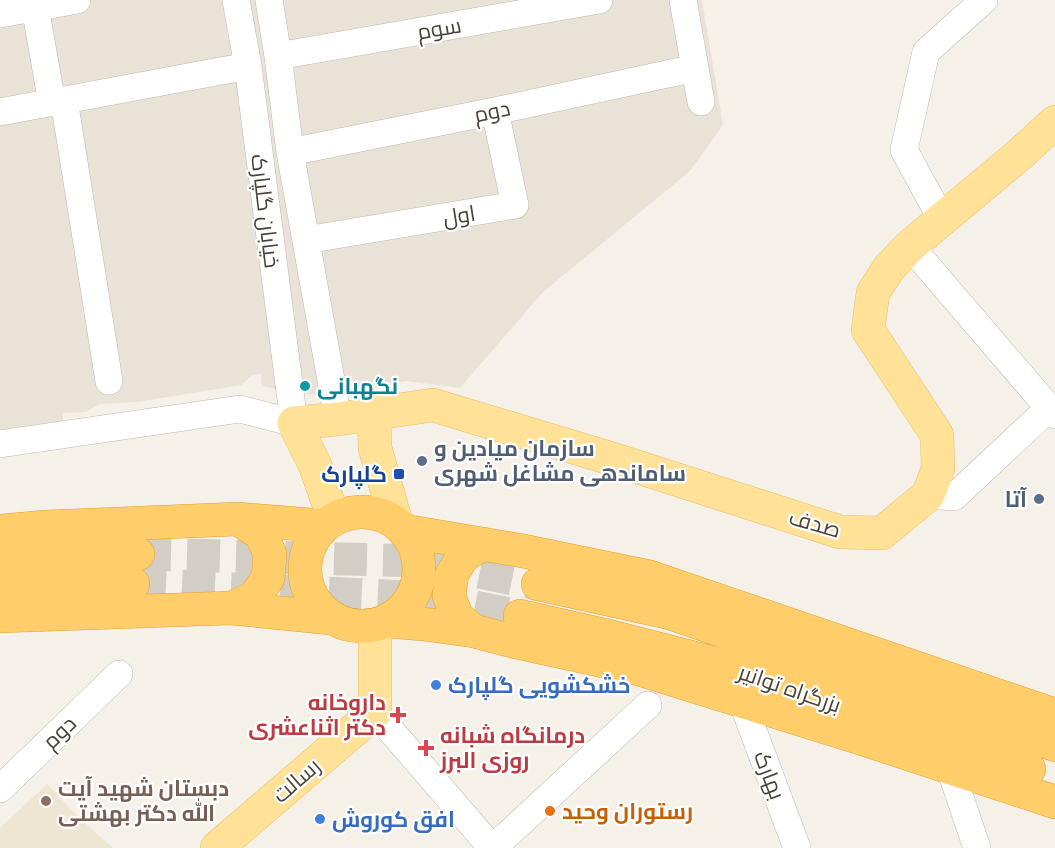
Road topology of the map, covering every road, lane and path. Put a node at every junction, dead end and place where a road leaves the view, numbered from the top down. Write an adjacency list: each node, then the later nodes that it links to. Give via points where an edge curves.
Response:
1 (77, 0): 7 (street)
2 (236, 0): 11 (street, خیابان گلپارک)
3 (269, 0): 10 (street, خیابان گلپارک)
4 (599, 0): 8 (street, سوم)
5 (683, 0): 12 (street)
6 (984, 0): 19 (street, via 926,52 904,150)
7 (35, 7): 9 (street); 13 (street)
8 (476, 10): 10 (street, سوم)
9 (0, 14)
10 (278, 56): 18 (street, خیابان گلپارک)
11 (248, 66): 13 (street); 26 (street, خیابان گلپارک)
12 (695, 68): 14 (street); 15 (street, دوم)
13 (58, 102): 16 (street); 22 (street)
14 (701, 102)
15 (495, 111): 18 (street, دوم); 20 (street, اول, via 515,205)
16 (0, 112)
17 (1054, 124): 19 (main road)
18 (290, 152): 20 (street, خیابان گلپارک)
19 (942, 220): 21 (main road)
20 (306, 240): 25 (street, خیابان گلپارک)
21 (910, 246): 23 (street); 28 (main road, via 873,293 868,330 937,435 938,469)
22 (109, 381)
23 (1052, 411): 28 (street, via 954,497)
24 (374, 414): 25 (main road, صدف); 28 (main road, صدف, via 433,405 840,532 882,533); 31 (main road, via 375,448)
25 (338, 419): 26 (main road, صدف)
26 (294, 423): 27 (street, via 240,409); 30 (main road, via 315,465)
27 (0, 444)
28 (928, 495)
29 (238, 519): 30 (highway); 32 (highway); 37 (highway, via 261,534 270,554 268,578 254,598)
30 (329, 523): 31 (highway, via 346,514 372,512); 40 (highway, via 313,540 306,556 305,574 318,607)
31 (401, 526): 33 (highway); 41 (highway, via 415,546 420,563 419,581 402,611)
32 (0, 531)
33 (484, 544): 42 (highway, via 464,555 452,574 449,596 458,617); 47 (highway, via 650,577)
34 (0, 562): 36 (highway, via 135,569)
35 (538, 584): 48 (highway, بزرگراه توانیر, via 670,613)
36 (0, 590)
37 (231, 608): 38 (highway); 40 (highway)
38 (0, 616)
39 (520, 616): 50 (highway, بزرگراه توانیر, via 737,669)
40 (331, 618): 41 (highway, via 360,627)
41 (382, 624): 42 (highway, via 423,624); 46 (main road)
42 (474, 631): 44 (highway, via 639,669)
43 (119, 674): 51 (street, دوم)
44 (742, 702): 49 (highway); 55 (street, بهارک)
45 (648, 705): 54 (street)
46 (375, 712): 53 (main road, رسالت); 54 (street)
47 (1055, 715)
48 (1055, 745)
49 (950, 768): 52 (highway); 56 (street)
50 (1055, 778)
51 (0, 789)
52 (1055, 802)
53 (218, 848)
54 (492, 848)
55 (797, 848)
56 (977, 848)

